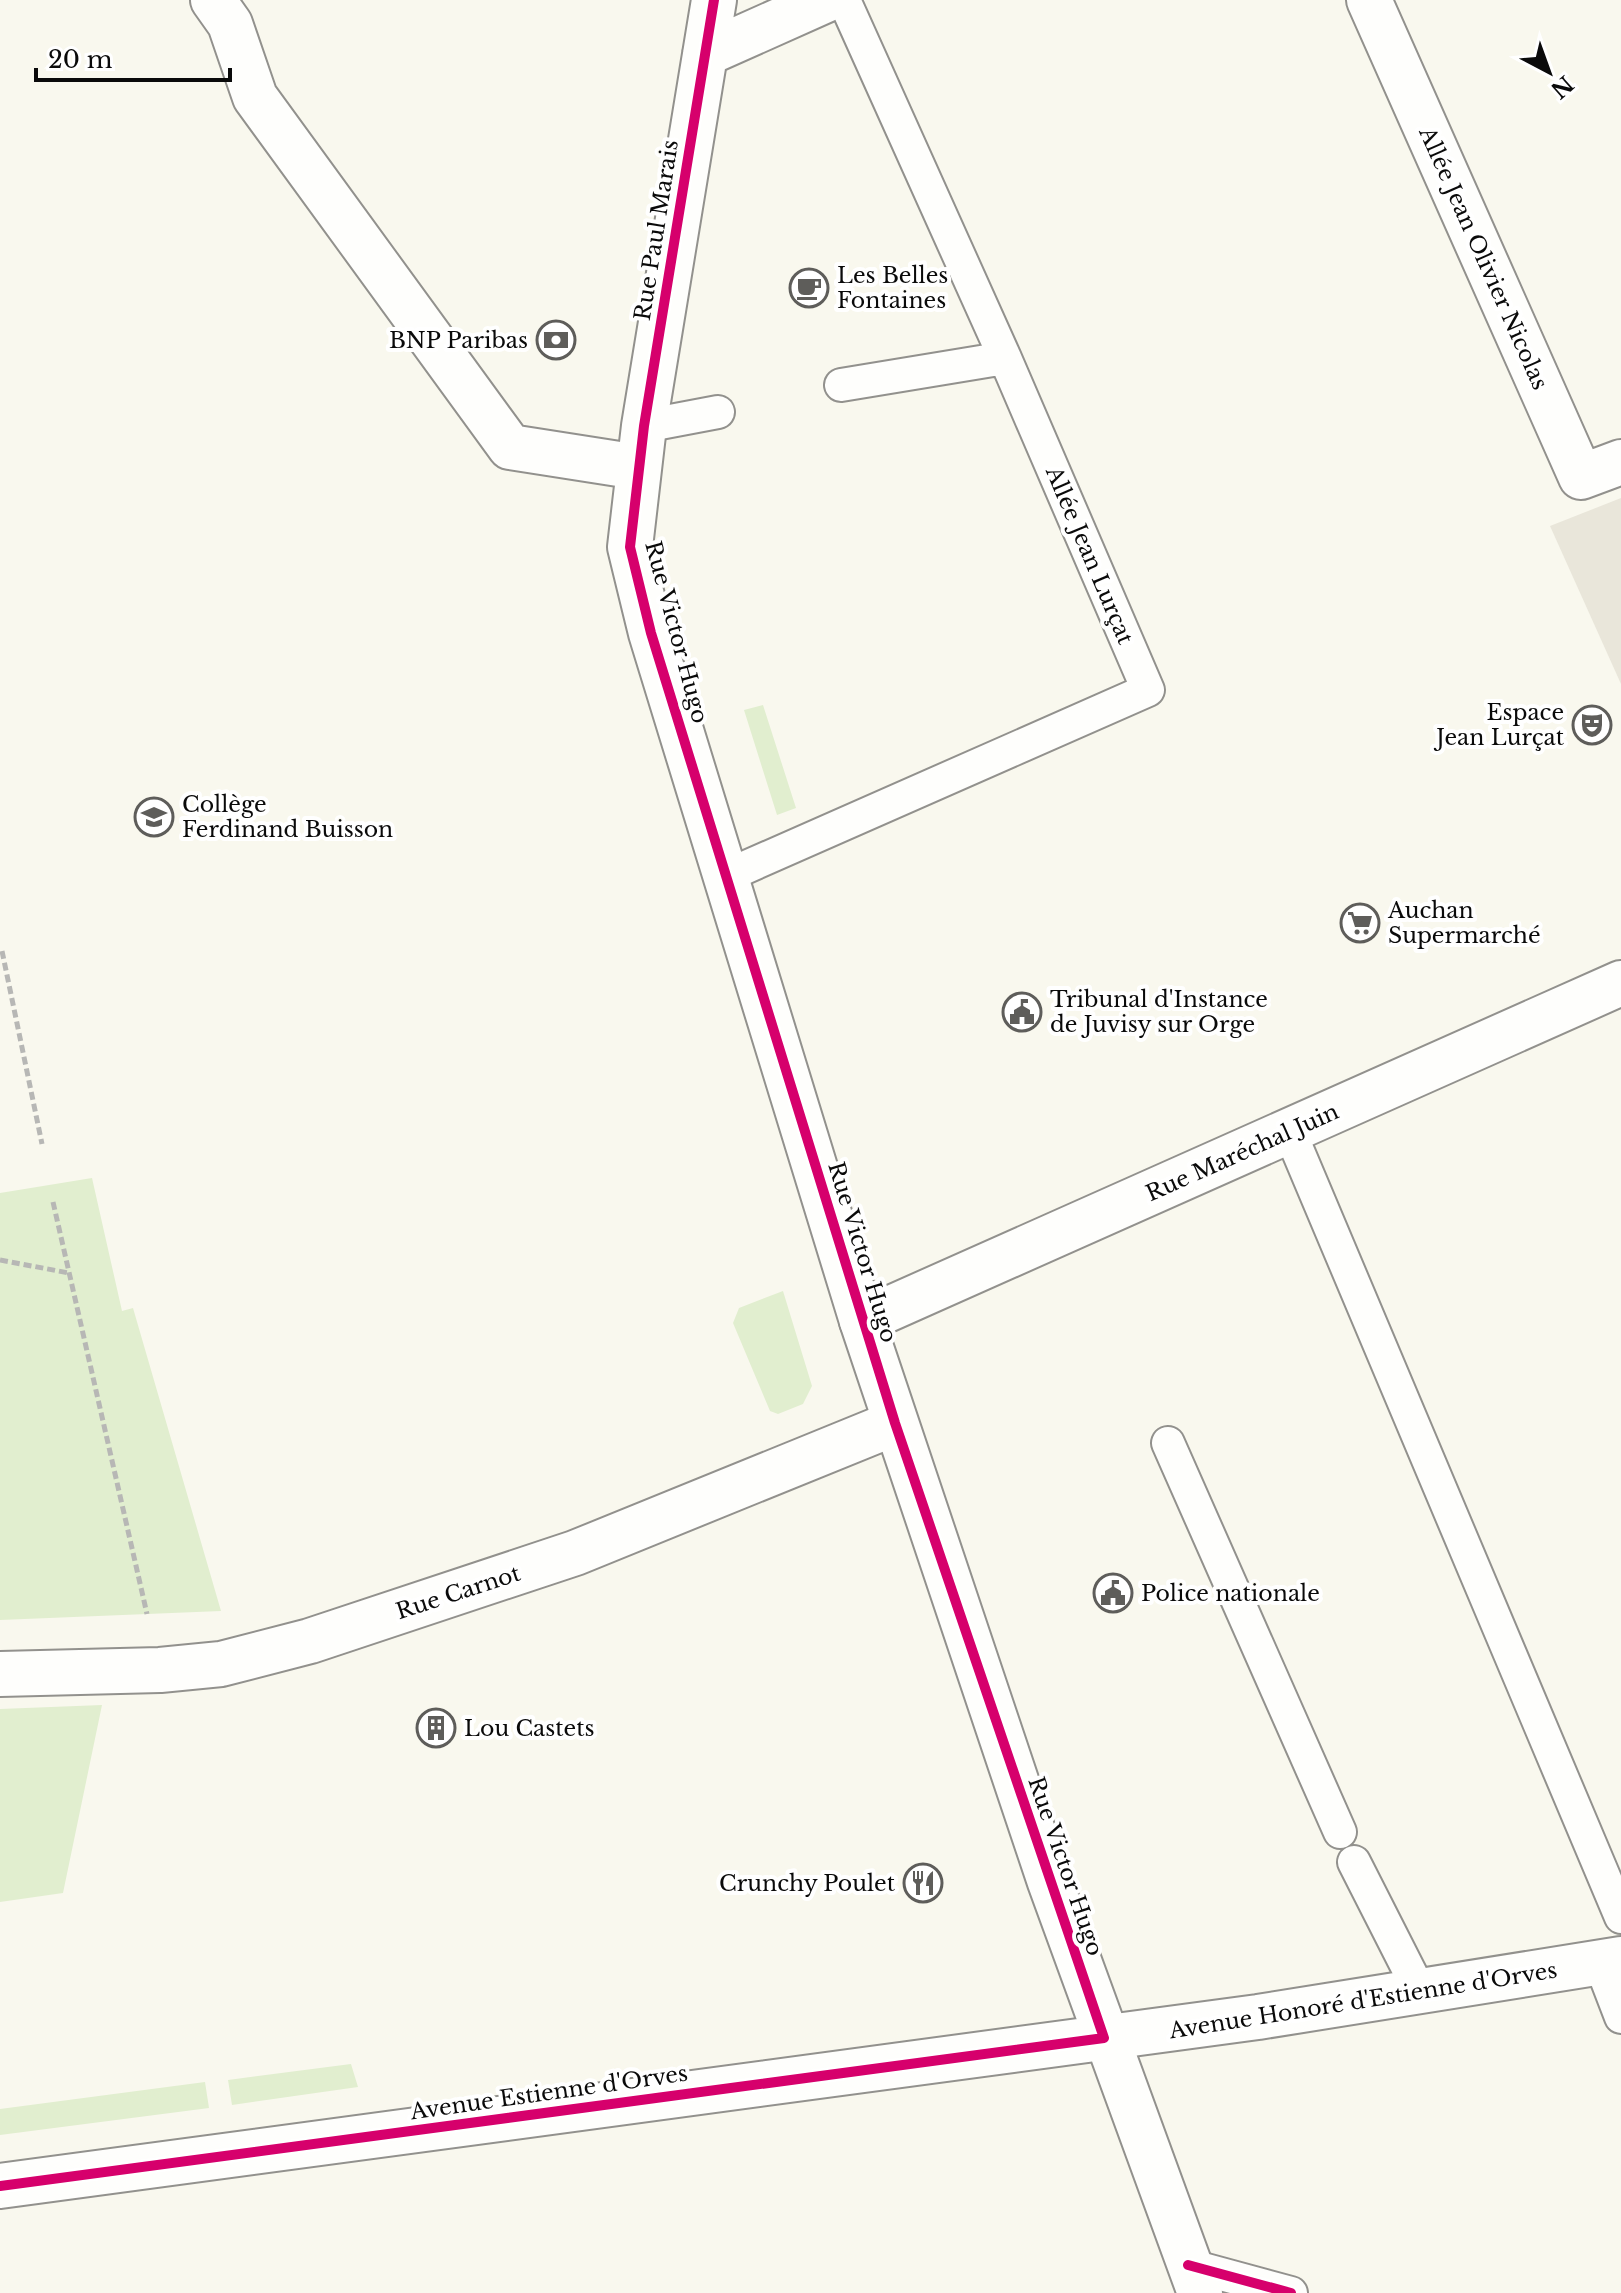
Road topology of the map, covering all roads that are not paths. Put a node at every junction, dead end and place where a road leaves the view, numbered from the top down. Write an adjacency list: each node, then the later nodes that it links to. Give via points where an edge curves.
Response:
1 (213, 0): 10 (street, via 230,24 255,97 510,447)
2 (714, 0): 6 (street, Rue Paul Marais)
3 (826, 0): 6 (street)
4 (844, 0): 7 (lane, Allée Jean Lurçat)
5 (1369, 0): 11 (street, Allée Jean Olivier Nicolas, via 1581,477)
6 (705, 54): 10 (street, Rue Paul Marais)
7 (1005, 358): 8 (lane); 12 (lane, Allée Jean Lurçat, via 1148,690)
8 (841, 385)
9 (718, 412): 10 (lane)
10 (641, 446): 12 (street, Rue Victor Hugo, via 630,547)
11 (1621, 462)
12 (726, 876): 15 (street, Rue Victor Hugo)
13 (1621, 983): 14 (street, Rue Maréchal Juin)
14 (1289, 1130): 15 (street, Rue Maréchal Juin); 21 (lane)
15 (862, 1321): 16 (street, Rue Victor Hugo)
16 (895, 1423): 18 (street, Rue Carnot, via 575,1553 310,1641 221,1664); 25 (street, Rue Victor Hugo)
17 (1168, 1443): 19 (lane)
18 (0, 1674)
19 (1340, 1832)
20 (1354, 1862): 23 (lane)
21 (1621, 1917)
22 (1611, 1962): 23 (street, Avenue Honoré d'Estienne d'Orves); 24 (lane)
23 (1420, 1992): 25 (street, Avenue Honoré d'Estienne d'Orves)
24 (1621, 2017)
25 (1104, 2038): 26 (street, Avenue Estienne d'Orves); 27 (street, Rue Victor Hugo)
26 (0, 2186)
27 (1194, 2279): 28 (lane)
28 (1291, 2293)

